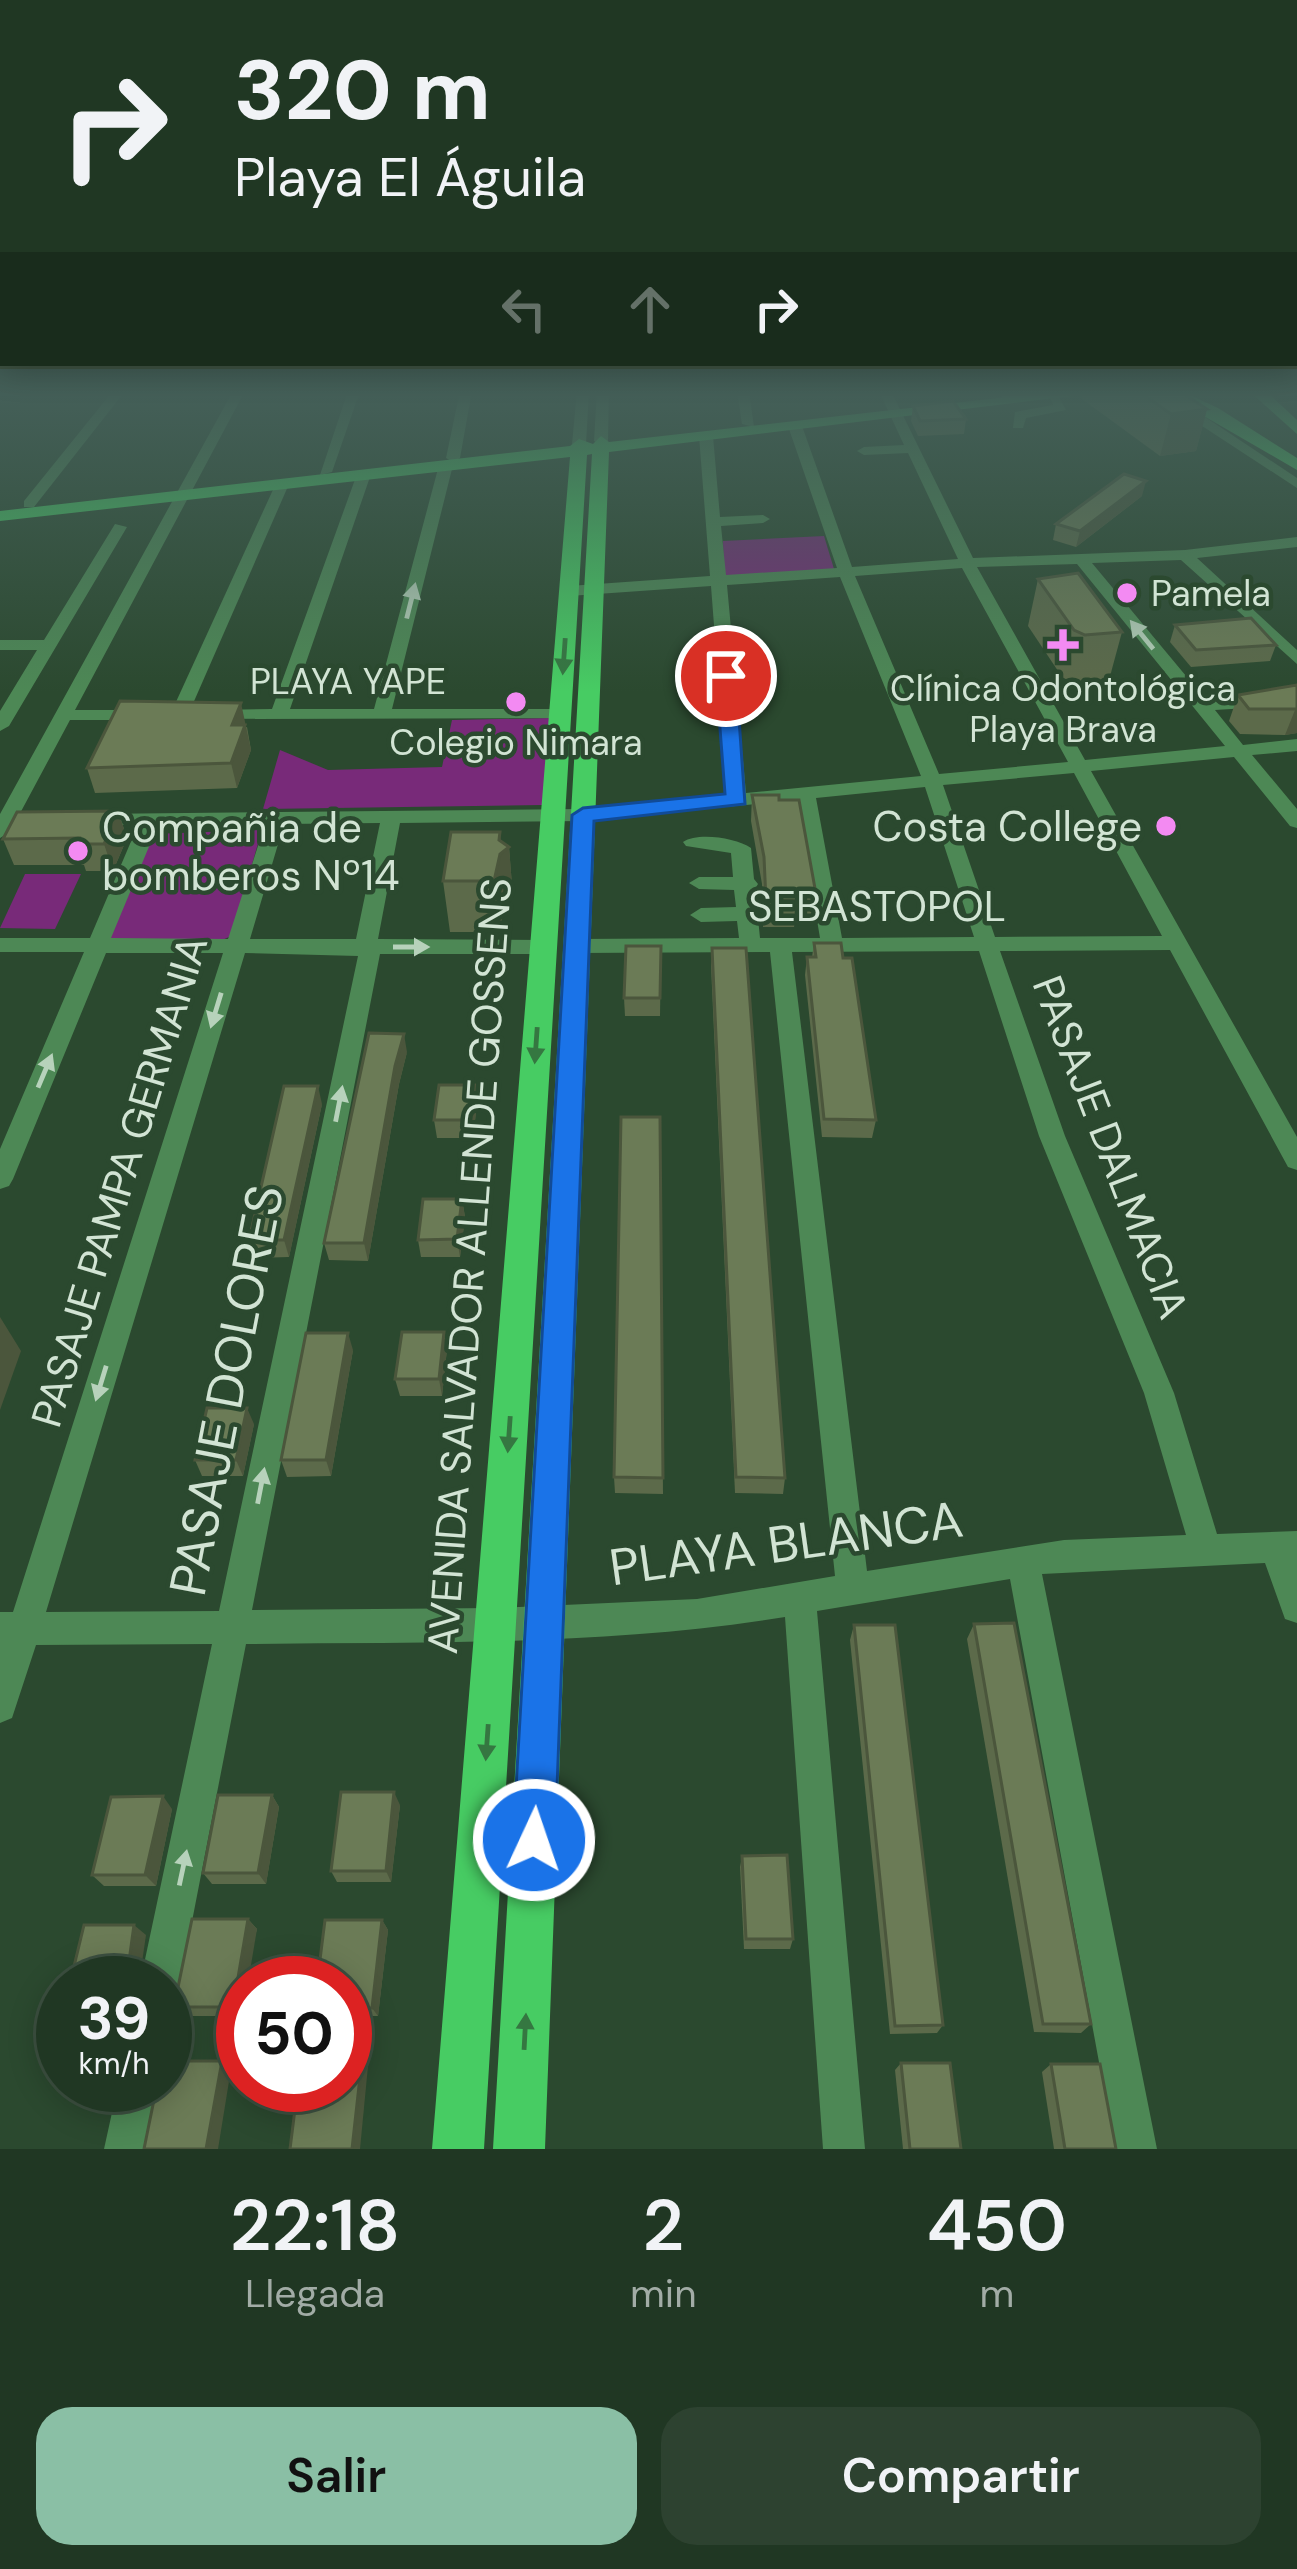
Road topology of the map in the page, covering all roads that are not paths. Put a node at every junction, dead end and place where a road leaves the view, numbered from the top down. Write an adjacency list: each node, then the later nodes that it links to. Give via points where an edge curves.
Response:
1 (40, 491): 12 (street)
2 (182, 491): 12 (main road)
3 (182, 491): 13 (main road)
4 (185, 491): 32 (street)
5 (279, 491): 33 (street)
6 (358, 491): 29 (street)
7 (441, 491): 30 (street, one-way to 7)
8 (587, 491): 23 (main road, AVENIDA SALVADOR ALLENDE GOSSENS)
9 (711, 491): 15 (street)
10 (818, 491): 21 (street, PASAJE DALMACIA)
11 (933, 491): 20 (street)
12 (29, 505): 13 (main road)
13 (0, 512)
14 (763, 519): 15 (street)
15 (713, 522): 22 (street)
16 (121, 527): 25 (street)
17 (1297, 542): 18 (street)
18 (1185, 555): 19 (street); 26 (street)
19 (1081, 559): 20 (street); 28 (street, one-way to 19)
20 (968, 563): 21 (street); 37 (street)
21 (846, 572): 22 (street); 38 (street, PASAJE DALMACIA)
22 (718, 580): 23 (street); 40 (street)
23 (581, 590): 31 (main road, AVENIDA SALVADOR ALLENDE GOSSENS, one-way to 31); 41 (main road, AVENIDA SALVADOR ALLENDE GOSSENS)
24 (0, 645): 25 (street)
25 (49, 645): 34 (street)
26 (1297, 659)
27 (1297, 700): 28 (street)
28 (1199, 706): 36 (street)
29 (279, 714): 30 (street, PLAYA YAPE); 33 (street, PLAYA YAPE)
30 (382, 714): 31 (street, PLAYA YAPE)
31 (560, 714): 41 (main road, AVENIDA SALVADOR ALLENDE GOSSENS)
32 (64, 715): 33 (street, PLAYA YAPE); 47 (street)
33 (178, 715)
34 (0, 726)
35 (1297, 745): 36 (street)
36 (1236, 751): 37 (street); 46 (street)
37 (1079, 766): 38 (street); 53 (street)
38 (932, 781): 39 (street); 54 (street, PASAJE DALMACIA)
39 (805, 793): 40 (street); 59 (street)
40 (737, 800): 41 (street)
41 (568, 815): 42 (street); 62 (main road, AVENIDA SALVADOR ALLENDE GOSSENS); 63 (main road, AVENIDA SALVADOR ALLENDE GOSSENS)
42 (391, 817): 43 (street); 61 (street, PASAJE DOLORES)
43 (276, 818): 44 (street); 60 (street, PASAJE PAMPA GERMANIA)
44 (150, 820): 45 (street); 56 (street)
45 (66, 821)
46 (1297, 822)
47 (8, 824)
48 (693, 842): 50 (street, via 741,848)
49 (699, 883): 50 (street)
50 (748, 884): 51 (street)
51 (749, 914): 52 (street); 57 (street)
52 (701, 915)
53 (1177, 943): 54 (street, SEBASTOPOL); 64 (street)
54 (985, 944): 59 (street, SEBASTOPOL); 67 (street, PASAJE DALMACIA, via 1052,1136 1159,1394)
55 (0, 945): 56 (street)
56 (97, 945): 60 (street); 65 (street, one-way to 56)
57 (750, 945): 58 (street, SEBASTOPOL); 62 (street, SEBASTOPOL)
58 (780, 945): 59 (street, SEBASTOPOL); 69 (street)
59 (832, 945)
60 (236, 946): 61 (street); 75 (street, PASAJE PAMPA GERMANIA, one-way to 75)
61 (369, 946): 63 (street, one-way to 63); 74 (street, PASAJE DOLORES, one-way to 61)
62 (577, 946): 72 (main road, AVENIDA SALVADOR ALLENDE GOSSENS)
63 (543, 947): 73 (main road, AVENIDA SALVADOR ALLENDE GOSSENS, one-way to 73)
64 (1296, 1156)
65 (0, 1179)
66 (1286, 1546): 67 (street, PLAYA BLANCA); 71 (street)
67 (1205, 1547): 68 (street, PLAYA BLANCA)
68 (1023, 1560): 69 (street, PLAYA BLANCA); 83 (street)
69 (853, 1592): 70 (street, PLAYA BLANCA)
70 (800, 1601): 72 (street, PLAYA BLANCA); 82 (street)
71 (1297, 1607)
72 (545, 1624): 73 (street, PLAYA BLANCA); 81 (main road, AVENIDA SALVADOR ALLENDE GOSSENS, one-way to 72)
73 (495, 1625): 74 (street, PLAYA BLANCA); 80 (main road, AVENIDA SALVADOR ALLENDE GOSSENS, one-way to 80)
74 (233, 1627): 75 (street, PLAYA BLANCA); 77 (street, PASAJE DOLORES, one-way to 74)
75 (12, 1628): 76 (street, PASAJE PAMPA GERMANIA)
76 (0, 1706)
77 (166, 1956)
78 (133, 2112): 79 (street)
79 (125, 2149)
80 (458, 2149)
81 (520, 2149)
82 (844, 2149)
83 (1136, 2149)

